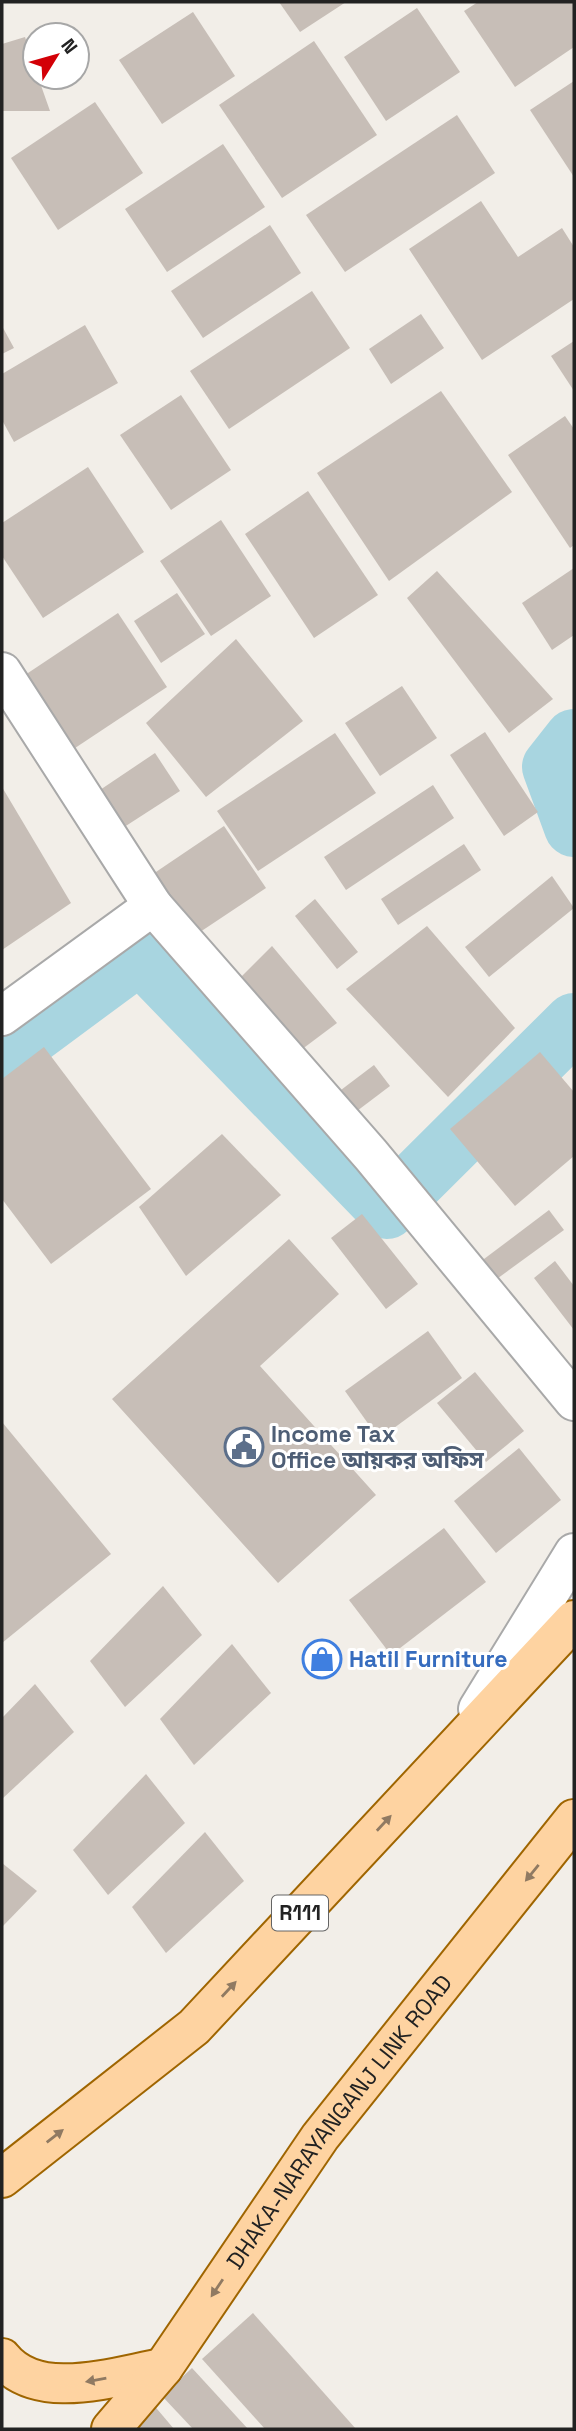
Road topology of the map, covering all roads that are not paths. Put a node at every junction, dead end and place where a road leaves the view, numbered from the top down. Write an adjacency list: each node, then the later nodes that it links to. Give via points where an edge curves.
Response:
1 (2, 672): 2 (street)
2 (153, 906): 3 (street); 4 (street, via 371,1155)
3 (2, 1016)
4 (574, 1401)
5 (574, 1553): 7 (street)
6 (574, 1620): 7 (main road, R111)
7 (457, 1744): 9 (main road, R111, one-way to 7, via 194,2027)
8 (568, 1831): 11 (main road, DHAKA-NARAYANGANJ LINK ROAD, one-way to 11, via 320,2137)
9 (2, 2179)
10 (2, 2358): 11 (main road, one-way to 10, via 51,2385 8,2366)
11 (163, 2368): 12 (main road, DHAKA-NARAYANGANJ LINK ROAD)
12 (111, 2429)

